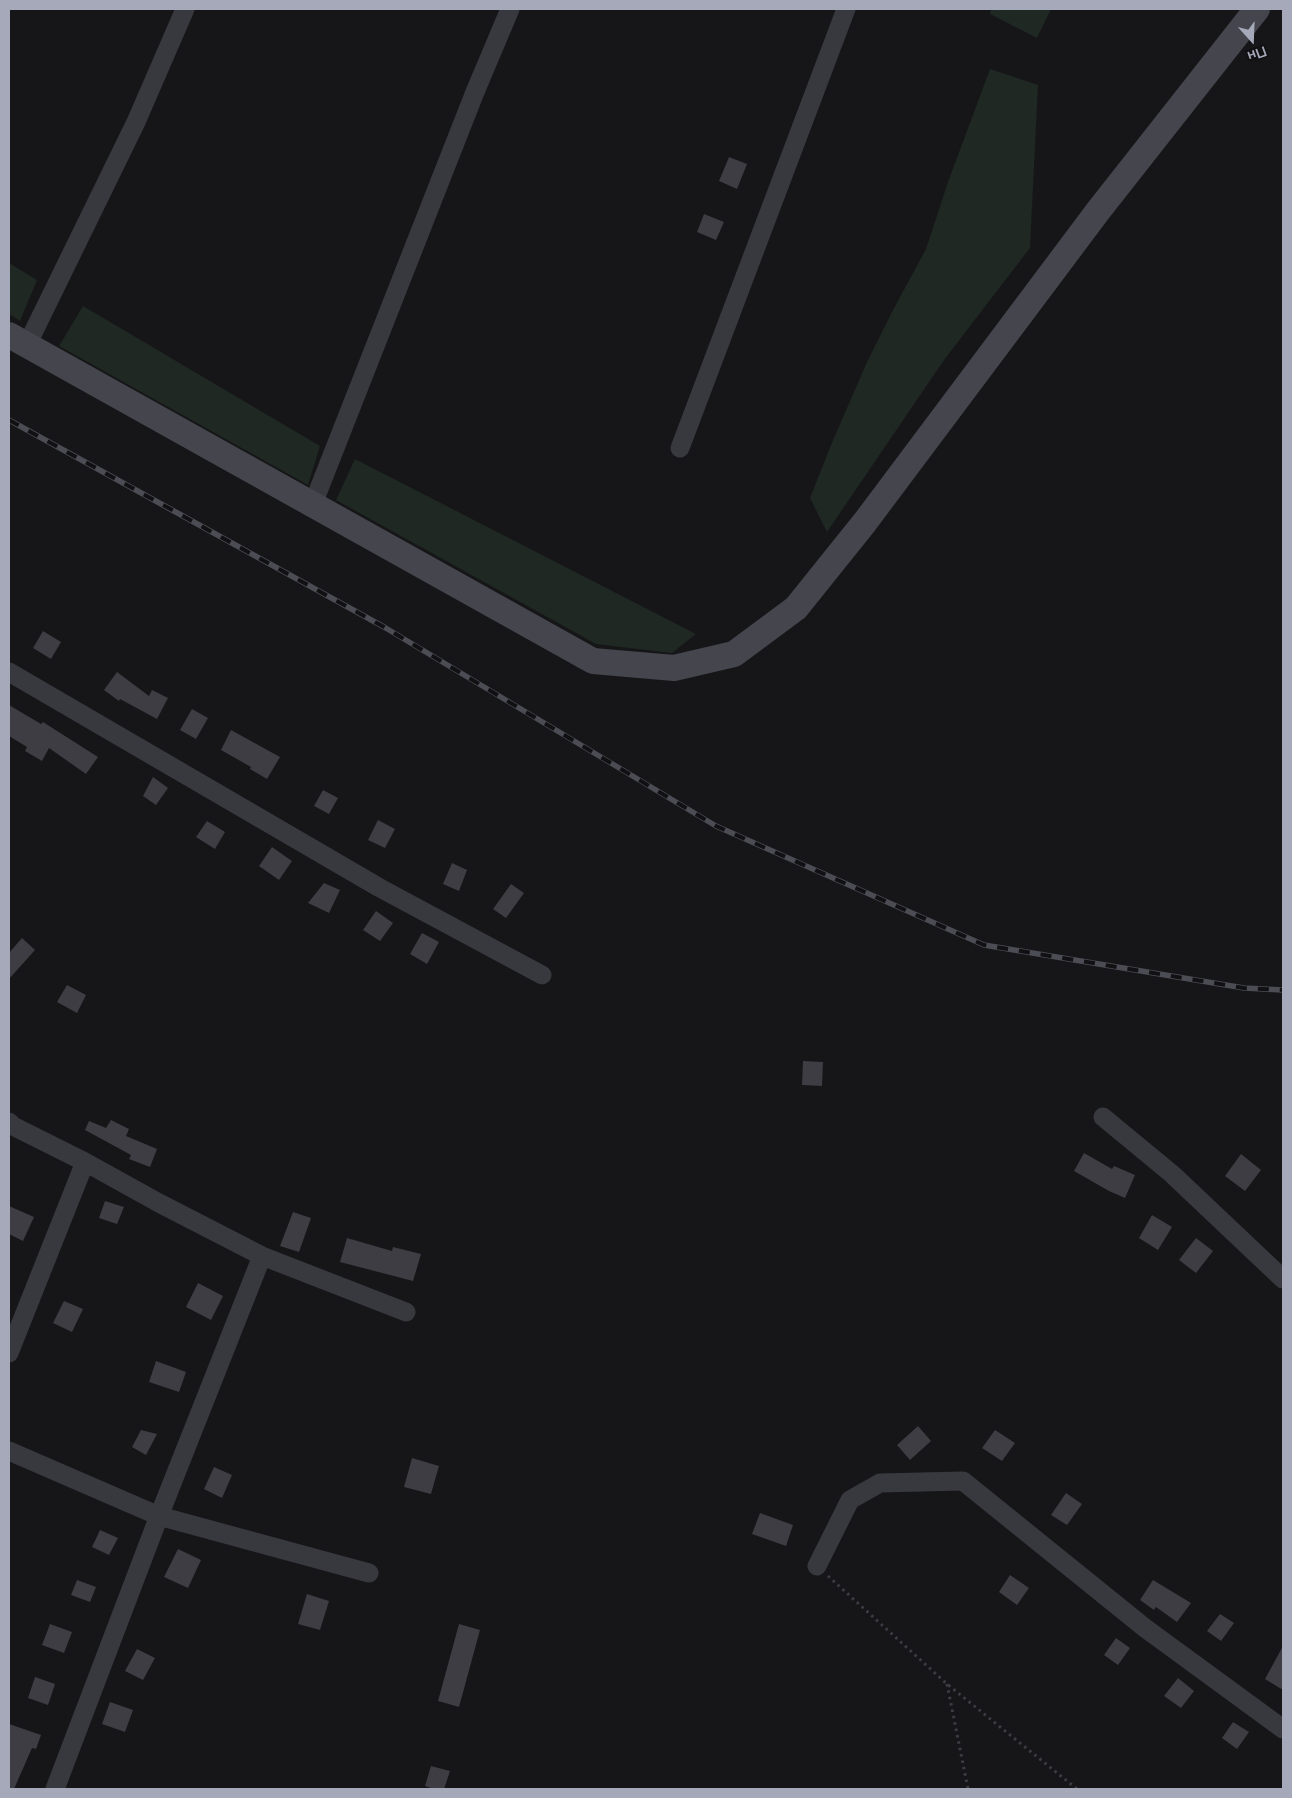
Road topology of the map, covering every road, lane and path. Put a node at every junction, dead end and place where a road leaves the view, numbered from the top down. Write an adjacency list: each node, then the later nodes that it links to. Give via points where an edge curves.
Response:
1 (185, 9): 5 (street, via 136,122)
2 (510, 9): 7 (street, via 474,92)
3 (846, 9): 6 (street)
4 (1257, 9): 7 (street, via 1098,211 802,601 734,654 674,668 593,661)
5 (18, 340): 7 (street)
6 (680, 448)
7 (313, 504)
8 (9, 672): 9 (street, via 380,888)
9 (542, 975)
10 (1103, 1117): 14 (street, via 1172,1174)
11 (9, 1122): 12 (street)
12 (85, 1162): 13 (street); 16 (street)
13 (262, 1256): 15 (street); 18 (street)
14 (1283, 1279)
15 (406, 1312)
16 (9, 1353)
17 (9, 1451): 18 (street)
18 (159, 1516): 20 (street); 23 (street)
19 (817, 1566): 21 (path); 22 (street, via 850,1500 880,1483 962,1480 1145,1628)
20 (369, 1573)
21 (947, 1684): 24 (path); 25 (path)
22 (1283, 1728)
23 (55, 1789)
24 (968, 1789)
25 (1077, 1789)

